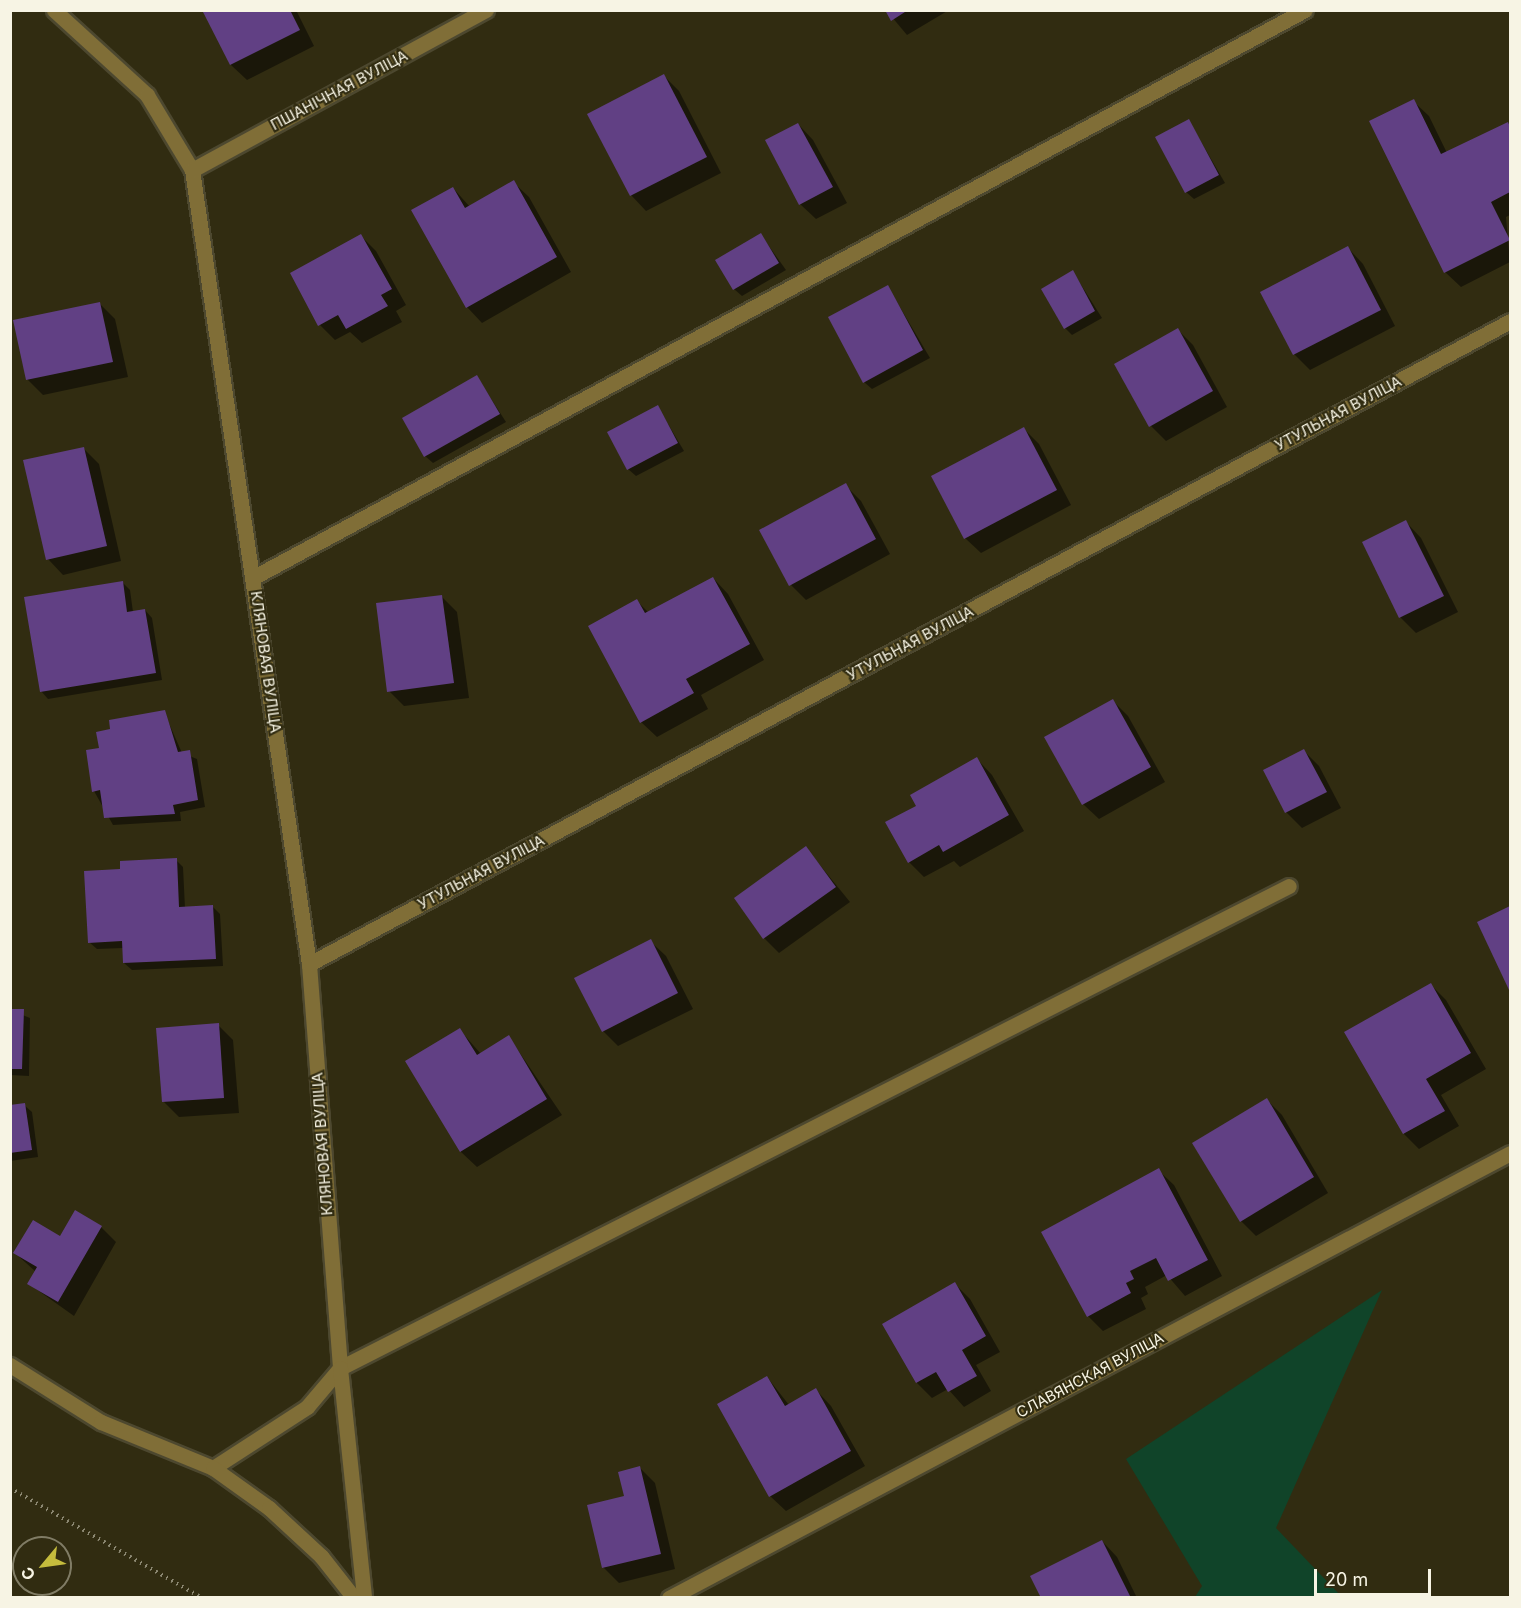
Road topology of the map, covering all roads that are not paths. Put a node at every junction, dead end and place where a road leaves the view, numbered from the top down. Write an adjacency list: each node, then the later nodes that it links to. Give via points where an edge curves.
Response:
1 (54, 10): 4 (street, КЛЯНОВАЯ ВУЛІЦА, via 147,95)
2 (486, 10): 4 (street, ПШАНІЧНАЯ ВУЛІЦА)
3 (1305, 10): 6 (street)
4 (192, 170): 6 (street, КЛЯНОВАЯ ВУЛІЦА)
5 (1510, 321): 8 (street, УТУЛЬНАЯ ВУЛІЦА)
6 (254, 577): 8 (street, КЛЯНОВАЯ ВУЛІЦА)
7 (1289, 886): 11 (street)
8 (309, 964): 11 (street, КЛЯНОВАЯ ВУЛІЦА)
9 (1510, 1153): 15 (street, СЛАВЯНСКАЯ ВУЛІЦА)
10 (10, 1365): 12 (street, via 101,1422)
11 (340, 1368): 12 (street, via 307,1407); 14 (street, КЛЯНОВАЯ ВУЛІЦА)
12 (213, 1468): 13 (street, via 269,1508 321,1556)
13 (354, 1598)
14 (364, 1598)
15 (669, 1598)

